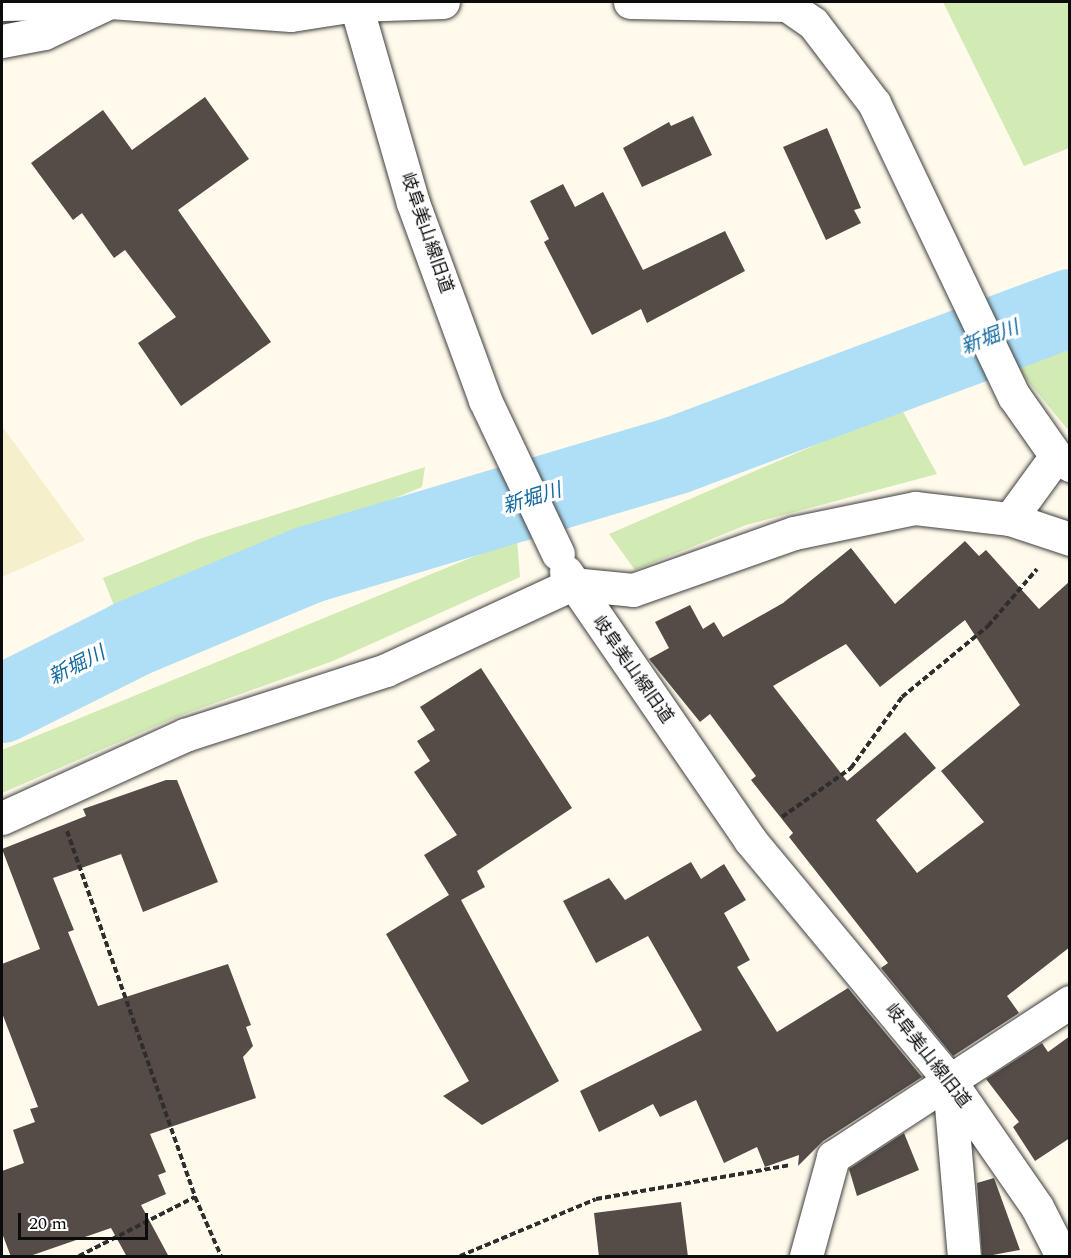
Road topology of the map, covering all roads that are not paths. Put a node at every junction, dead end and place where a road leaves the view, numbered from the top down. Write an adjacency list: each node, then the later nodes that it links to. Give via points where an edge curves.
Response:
1 (110, 2): 4 (street, via 291,15); 5 (street); 6 (street, via 44,33)
2 (442, 2): 4 (street)
3 (630, 2): 7 (street, via 787,5 813,23 874,102 1014,396)
4 (355, 3): 10 (street, 岐阜美山線旧道, via 413,203 486,400)
5 (2, 4)
6 (2, 41)
7 (1063, 461): 8 (street)
8 (1010, 519): 9 (street); 10 (street, via 915,508 794,533 633,590)
9 (1067, 538)
10 (572, 584): 11 (street, via 386,670 185,735); 13 (street, 岐阜美山線旧道, via 750,840)
11 (2, 818)
12 (1070, 1002): 13 (street)
13 (949, 1080): 14 (street, via 832,1157); 15 (street); 16 (street, 岐阜美山線旧道, via 1036,1207)
14 (806, 1257)
15 (964, 1257)
16 (1062, 1257)

